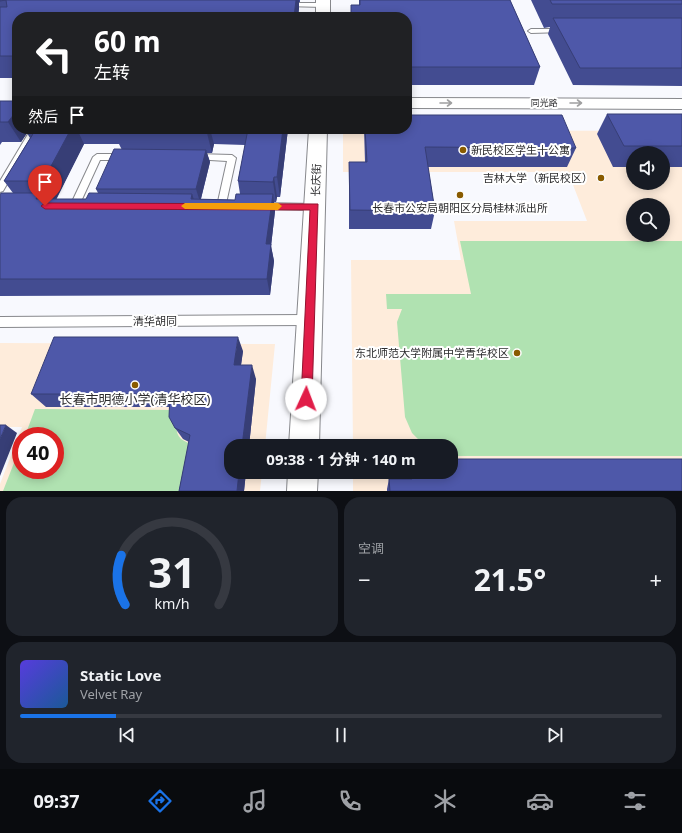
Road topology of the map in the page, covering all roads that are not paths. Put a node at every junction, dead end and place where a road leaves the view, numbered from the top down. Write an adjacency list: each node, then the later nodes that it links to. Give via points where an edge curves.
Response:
1 (283, 5): 2 (lane)
2 (323, 7)
3 (531, 31): 4 (lane)
4 (571, 31)
5 (412, 103): 6 (street, 同光路, one-way to 6)
6 (682, 104)
7 (32, 134): 11 (lane)
8 (318, 134): 15 (street, 长庆街)
9 (137, 157): 12 (lane, via 97,157)
10 (185, 157): 13 (lane, via 232,158)
11 (0, 189)
12 (75, 206)
13 (222, 206)
14 (253, 206): 15 (lane)
15 (315, 207): 16 (street, 长庆街)
16 (310, 320): 17 (lane, 清华胡同); 18 (street, 长庆街)
17 (0, 322)
18 (304, 439)
19 (303, 479): 20 (street)
20 (302, 491)

